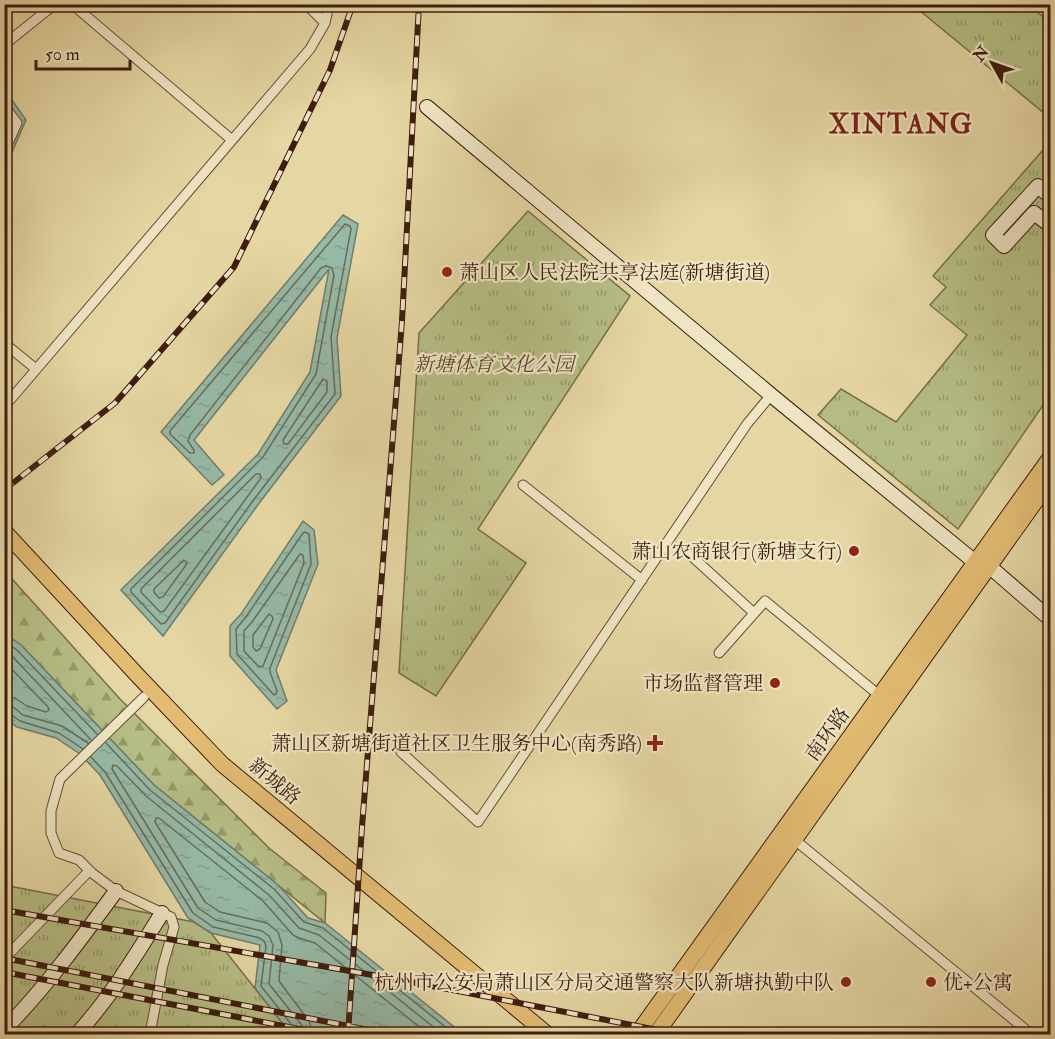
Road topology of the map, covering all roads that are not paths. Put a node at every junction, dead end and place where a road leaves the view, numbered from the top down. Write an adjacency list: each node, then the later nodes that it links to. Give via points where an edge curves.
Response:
1 (55, 4): 6 (street)
2 (72, 4): 9 (street)
3 (306, 4): 5 (street)
4 (329, 4): 5 (street)
5 (325, 23): 9 (street, via 310,49)
6 (4, 45)
7 (4, 106): 10 (street, via 17,123)
8 (427, 107): 15 (street)
9 (232, 140): 14 (street)
10 (9, 141)
11 (1050, 196): 12 (street, via 1038,186 993,235 1004,246 1034,213)
12 (1050, 225)
13 (4, 343): 14 (street)
14 (36, 369): 16 (street)
15 (771, 395): 23 (street); 24 (street, via 747,424)
16 (4, 407)
17 (1050, 458): 23 (main road, 南环路)
18 (1050, 481): 23 (main road, 南环路)
19 (522, 485): 24 (street)
20 (4, 531): 40 (main road, 新城路, via 222,764)
21 (4, 545): 29 (main road, 新城路)
22 (686, 551): 25 (street)
23 (982, 564): 26 (street); 28 (main road, 南环路); 31 (main road, 南环路)
24 (642, 580): 30 (street, via 477,822)
25 (754, 613): 27 (street); 28 (street, via 765,601)
26 (1050, 619)
27 (719, 653)
28 (880, 696): 41 (main road, 南环路)
29 (144, 697): 32 (street, via 60,779 51,811 51,833 59,853 79,860); 39 (main road, 新城路, via 215,771)
30 (401, 752)
31 (795, 840): 42 (main road, 南环路); 43 (street)
32 (90, 871): 33 (street); 35 (street)
33 (116, 891): 34 (street); 36 (street, via 75,948)
34 (162, 913): 37 (street, via 128,969); 38 (street, via 171,917 174,927)
35 (4, 959)
36 (4, 1030)
37 (77, 1035)
38 (150, 1035)
39 (531, 1035)
40 (547, 1035)
41 (637, 1035)
42 (657, 1035)
43 (1031, 1035)

